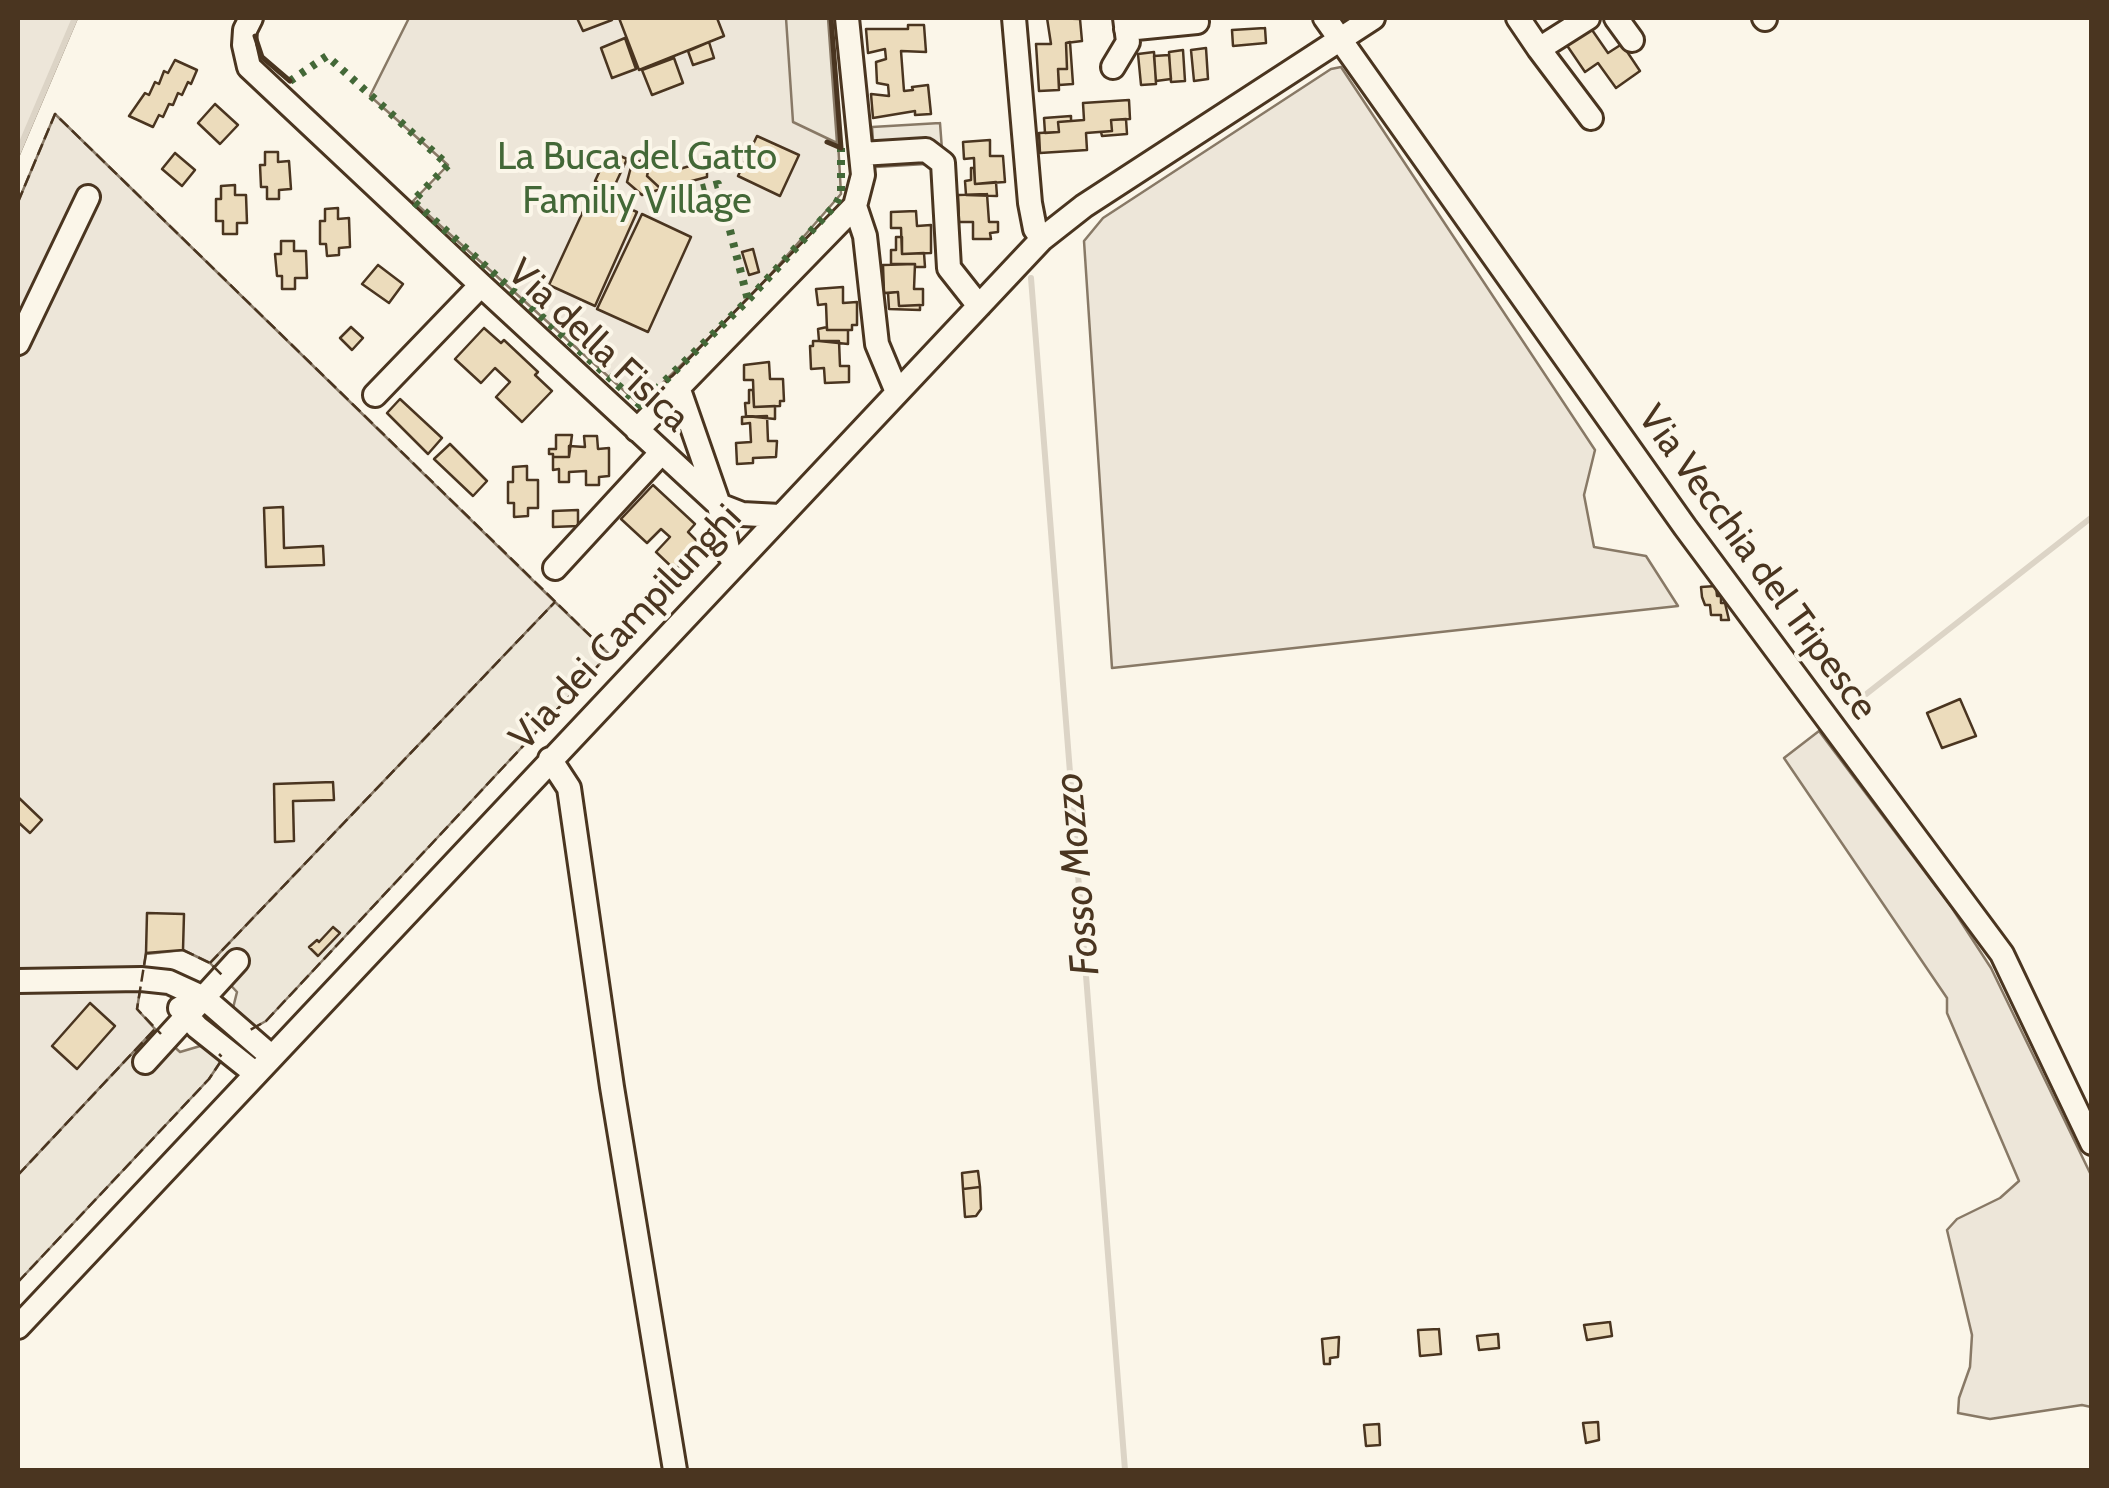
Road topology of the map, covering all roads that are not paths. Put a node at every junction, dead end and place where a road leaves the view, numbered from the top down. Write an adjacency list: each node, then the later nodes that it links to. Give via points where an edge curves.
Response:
1 (251, 18): 20 (street, Via della Fisica, via 244,45 250,67)
2 (847, 18): 16 (street)
3 (1014, 18): 19 (street, via 1030,203)
4 (1325, 18): 11 (street, Via Vecchia del Tripesce)
5 (1373, 18): 11 (street, Via dei Campilunghi)
6 (1518, 18): 13 (street)
7 (1588, 18): 13 (street)
8 (1616, 18): 12 (street)
9 (1197, 22): 10 (street)
10 (1126, 23): 14 (street, via 1128,42)
11 (1339, 40): 19 (street, Via dei Campilunghi); 40 (street, Via Vecchia del Tripesce, via 1685,527 2002,954)
12 (1632, 40)
13 (1539, 49): 15 (street)
14 (1113, 67)
15 (1591, 118)
16 (861, 154): 18 (street); 21 (street, via 926,150 942,163 949,268)
17 (88, 197): 22 (street)
18 (855, 206): 23 (street); 24 (street, via 865,236 877,344)
19 (1042, 239): 21 (street, Via dei Campilunghi)
20 (481, 285): 25 (street); 26 (street, Via della Fisica)
21 (980, 306): 24 (street, Via dei Campilunghi)
22 (18, 343)
23 (678, 387): 26 (street); 28 (street)
24 (897, 392): 29 (street, Via dei Campilunghi)
25 (375, 395)
26 (637, 430): 27 (street, Via della Fisica)
27 (661, 452): 28 (street, Via della Fisica); 31 (street)
28 (719, 505): 29 (street); 30 (street)
29 (780, 516): 30 (street, Via dei Campilunghi)
30 (735, 564): 32 (street, Via dei Campilunghi)
31 (556, 568)
32 (550, 760): 39 (street, Via dei Campilunghi); 42 (street, via 568,788)
33 (239, 969): 36 (street)
34 (18, 981): 35 (street)
35 (169, 982): 36 (street); 37 (street)
36 (209, 1002): 37 (street); 39 (street)
37 (191, 1022): 38 (street); 39 (street)
38 (154, 1063)
39 (264, 1066): 41 (street, Via dei Campilunghi)
40 (2092, 1143)
41 (18, 1327)
42 (675, 1470)

